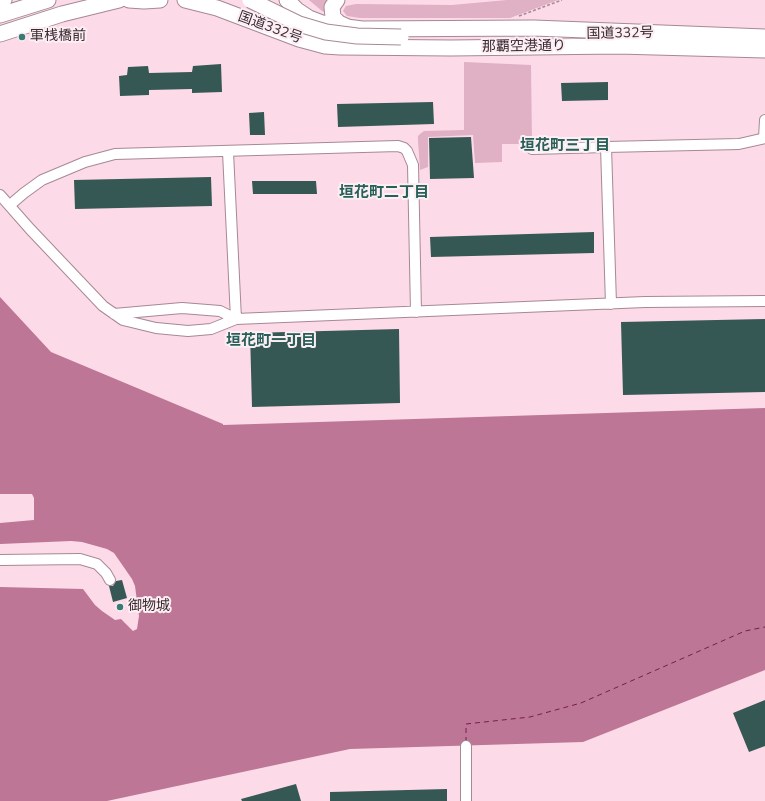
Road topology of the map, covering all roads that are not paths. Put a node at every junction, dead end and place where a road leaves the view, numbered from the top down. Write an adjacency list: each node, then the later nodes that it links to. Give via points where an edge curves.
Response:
1 (4, 0): 11 (highway)
2 (26, 0): 12 (highway)
3 (48, 0): 13 (highway)
4 (119, 0): 16 (highway, via 62,14)
5 (129, 0): 6 (highway)
6 (160, 0)
7 (185, 0): 18 (highway, 国道332号, via 217,8 299,39 325,46)
8 (251, 0): 15 (highway, 国道332号, bridge, via 300,24 326,32 357,36); 18 (highway, via 263,13 291,30 316,39)
9 (287, 0): 14 (highway, 国道332号, via 309,18 322,23)
10 (337, 0): 14 (highway, via 332,7 334,18)
11 (0, 2)
12 (0, 12)
13 (0, 15)
14 (349, 27): 15 (highway, 国道332号, via 534,28)
15 (662, 33): 17 (highway)
16 (0, 34)
17 (765, 37)
18 (356, 48): 19 (highway, 那覇空港通り, via 618,46)
19 (765, 50)
20 (765, 120): 21 (lane)
21 (764, 138): 22 (lane, via 739,144)
22 (606, 147): 23 (lane); 28 (lane)
23 (532, 150)
24 (228, 152): 26 (lane, via 115,154 42,180); 29 (lane, via 398,146 404,148 413,165); 31 (lane)
25 (0, 195): 26 (lane)
26 (10, 205): 30 (lane, via 103,306)
27 (765, 301): 28 (lane)
28 (611, 304): 29 (lane)
29 (416, 312): 31 (lane)
30 (114, 314): 31 (lane, via 182,308 220,311); 31 (lane, via 123,320 156,328 188,331 211,329)
31 (236, 320)
32 (0, 560): 33 (lane, via 80,559 97,564)
33 (110, 580)
34 (466, 746): 35 (lane)
35 (466, 801)

